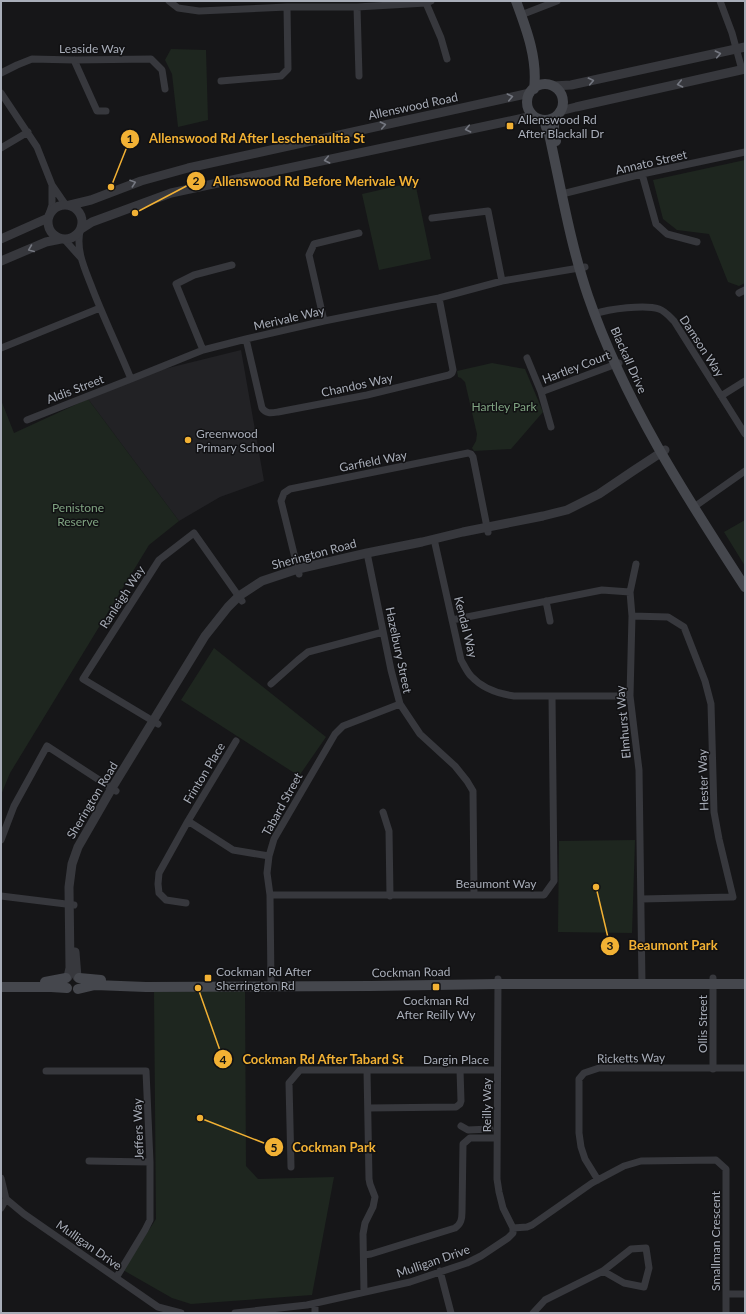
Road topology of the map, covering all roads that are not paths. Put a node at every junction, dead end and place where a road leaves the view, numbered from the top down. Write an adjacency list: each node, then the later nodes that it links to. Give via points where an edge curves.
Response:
1 (169, 1): 7 (street, via 178,8 199,11)
2 (516, 1): 10 (main road)
3 (522, 1): 10 (main road)
4 (557, 1): 10 (street)
5 (720, 1): 11 (street)
6 (428, 2): 9 (street); 12 (street)
7 (260, 4): 8 (street)
8 (287, 7): 9 (street); 17 (street, via 288,69 281,76)
9 (357, 8): 16 (street)
10 (524, 14): 18 (main road, via 541,70); 20 (main road, via 535,69)
11 (741, 48): 14 (street); 18 (street, one-way to 11, via 570,86)
12 (447, 59)
13 (74, 60): 15 (street, Leaside Way, via 32,59); 19 (street, Leaside Way, via 151,59 162,70); 22 (street, via 97,111)
14 (744, 70): 24 (street, one-way to 24, via 576,107)
15 (1, 73)
16 (359, 76)
17 (221, 81)
18 (550, 86): 20 (main road, via 539,86); 24 (main road, via 559,92 562,99 562,104)
19 (165, 89)
20 (532, 91): 23 (main road, via 527,103); 31 (street, Allenswood Road, one-way to 20, via 188,168)
21 (1, 93): 25 (street)
22 (106, 111)
23 (533, 116): 24 (main road, via 540,119); 34 (street, one-way to 34, via 171,193 92,222)
24 (553, 116): 30 (main road, Blackall Drive)
25 (28, 132): 26 (street); 29 (street, via 37,146)
26 (1, 148)
27 (745, 152): 28 (street, Annato Street)
28 (642, 174): 30 (street, Annato Street); 38 (street, via 656,224 667,234)
29 (52, 185): 31 (street); 32 (street)
30 (564, 193): 42 (main road, Blackall Drive)
31 (68, 205): 32 (street, via 56,207); 34 (street, via 81,215)
32 (49, 216): 36 (street); 37 (street, via 47,224 51,232 55,237)
33 (432, 218): 43 (street, via 488,211)
34 (80, 230): 37 (street, via 74,237); 39 (street)
35 (359, 233): 47 (street, via 314,244 309,255)
36 (1, 239)
37 (63, 239): 39 (street); 40 (street, one-way to 40, via 46,242)
38 (697, 242)
39 (81, 258): 45 (street)
40 (1, 261)
41 (232, 264): 50 (street, via 194,275 176,284)
42 (582, 267): 43 (street, Merivale Way); 46 (main road, Blackall Drive)
43 (502, 281): 44 (street, Merivale Way)
44 (439, 298): 47 (street, Merivale Way); 48 (street, Chandos Way, via 452,373 367,395 278,412 264,412)
45 (100, 308): 49 (street); 53 (street)
46 (597, 313): 52 (main road, Blackall Drive); 56 (street, Damson Way, via 632,307 660,309 674,321)
47 (324, 321): 48 (street, Merivale Way)
48 (246, 339): 50 (street, Merivale Way)
49 (1, 348)
50 (203, 350): 53 (street, Merivale Way)
51 (526, 358): 55 (street, Hartley Court)
52 (617, 363): 55 (street, Hartley Court); 60 (main road, Blackall Drive)
53 (131, 379): 57 (street, Aldis Street)
54 (745, 380): 56 (street)
55 (540, 392): 58 (street, Hartley Court)
56 (721, 396): 59 (street, Damson Way)
57 (27, 420)
58 (551, 427)
59 (745, 434)
60 (665, 454): 62 (main road, Blackall Drive); 63 (street, Sherington Road, via 604,498 577,512)
61 (745, 471): 62 (street)
62 (695, 505): 68 (main road, Blackall Drive); 69 (main road, Blackall Drive)
63 (488, 530): 64 (street, Sherington Road, via 463,532); 67 (street, Garfield Way, via 472,457 468,453 290,489 284,493 281,501)
64 (435, 542): 65 (street, Sherington Road); 74 (street, Kendal Way)
65 (368, 555): 67 (street, Sherington Road); 76 (street, Hazelbury Street)
66 (636, 564): 70 (street)
67 (298, 571): 71 (street, Sherington Road, via 262,581)
68 (745, 578)
69 (745, 587)
70 (630, 592): 72 (street, via 602,590); 73 (street, Elmhurst Way)
71 (241, 598): 81 (street, Sherington Road, via 217,619 205,636); 81 (street, Ranleigh Way, via 194,533 159,560 83,679)
72 (546, 601): 74 (street); 75 (street)
73 (632, 616): 79 (street, Elmhurst Way); 92 (street, Hester Way, via 668,617 684,627 704,681 711,704 714,812 733,897)
74 (452, 620): 78 (street, Kendal Way, via 461,660 471,676 484,687 505,695)
75 (550, 621)
76 (383, 632): 77 (street, via 308,652); 80 (street, Hazelbury Street)
77 (271, 684)
78 (552, 696): 79 (street, Kendal Way); 88 (street, Beaumont Way, via 554,881 544,895)
79 (630, 696): 92 (street, Elmhurst Way, via 639,770)
80 (400, 704): 87 (street, Tabard Street, via 343,726 335,734 274,839); 88 (street, Hazelbury Street, via 420,734 455,766 473,791)
81 (156, 723): 83 (street, Sherington Road)
82 (236, 741): 85 (street, Frinton Place)
83 (114, 789): 86 (street, via 47,746 14,806); 94 (street, Sherington Road, via 84,835 75,854 70,875)
84 (383, 812): 91 (street, via 389,831)
85 (188, 821): 87 (street, Frinton Place, via 233,850); 93 (street, via 159,873 158,884 159,893 166,900)
86 (1, 840)
87 (269, 856): 89 (street, Tabard Street, via 267,873)
88 (474, 894): 91 (street, Beaumont Way)
89 (270, 895): 91 (street, Beaumont Way); 101 (street, Tabard Street)
90 (1, 896): 94 (street)
91 (390, 896)
92 (641, 899): 100 (street, Elmhurst Way)
93 (186, 903)
94 (71, 904): 96 (street, Sherington Road, via 75,953)
95 (745, 978): 98 (main road, Cockman Road)
96 (72, 981): 99 (main road, Cockman Road); 101 (main road, Cockman Road, via 95,985 146,987); 103 (main road, Cockman Road, via 51,987)
97 (498, 981): 100 (main road, Cockman Road); 101 (main road, Cockman Road, via 371,986); 108 (street, Reilly Way)
98 (713, 981): 100 (main road, Cockman Road); 102 (main road, Cockman Road); 105 (street, Ollis Street)
99 (1, 982)
100 (642, 982)
101 (271, 983)
102 (745, 984)
103 (1, 987)
104 (745, 1068): 105 (street, Ricketts Way)
105 (713, 1069): 118 (street, Ricketts Way, via 599,1068 584,1072 580,1079 579,1133 585,1159)
106 (367, 1070): 107 (street, Dargin Place); 110 (street); 116 (street, Dargin Place, via 300,1070 289,1083)
107 (460, 1070): 108 (street, Dargin Place); 110 (street, via 461,1101 456,1107)
108 (497, 1070): 113 (street, Reilly Way)
109 (46, 1071): 115 (street, Jeffers Way, via 146,1071)
110 (368, 1108): 122 (street, via 369,1179 375,1197 365,1223)
111 (461, 1126): 112 (street, via 468,1130)
112 (490, 1129)
113 (497, 1138): 121 (street, Reilly Way, via 498,1192); 122 (street, via 470,1138 463,1144 462,1220 455,1228)
114 (89, 1162): 115 (street)
115 (150, 1162): 125 (street, Jeffers Way, via 150,1220)
116 (291, 1167)
117 (1, 1178): 119 (street)
118 (598, 1180): 121 (street, via 527,1227); 127 (street, Smallman Crescent, via 624,1166 641,1161 716,1160 726,1169)
119 (6, 1199): 120 (street); 125 (street, Mulligan Drive)
120 (1, 1208)
121 (513, 1228): 123 (street, Mulligan Drive, via 513,1233 508,1238 481,1256)
122 (364, 1255): 126 (street)
123 (440, 1271): 126 (street, Mulligan Drive, via 410,1282); 133 (street)
124 (603, 1271): 124 (street, via 631,1249 646,1248 649,1268 644,1286 624,1283); 134 (street, via 545,1300)
125 (116, 1278): 130 (street, Mulligan Drive, via 158,1307)
126 (364, 1292): 129 (street, Mulligan Drive)
127 (726, 1294): 128 (street); 135 (street, Smallman Crescent)
128 (745, 1294)
129 (315, 1304): 131 (street, Mulligan Drive); 132 (street)
130 (181, 1313)
131 (235, 1313)
132 (315, 1313)
133 (451, 1313)
134 (533, 1313)
135 (726, 1313)

